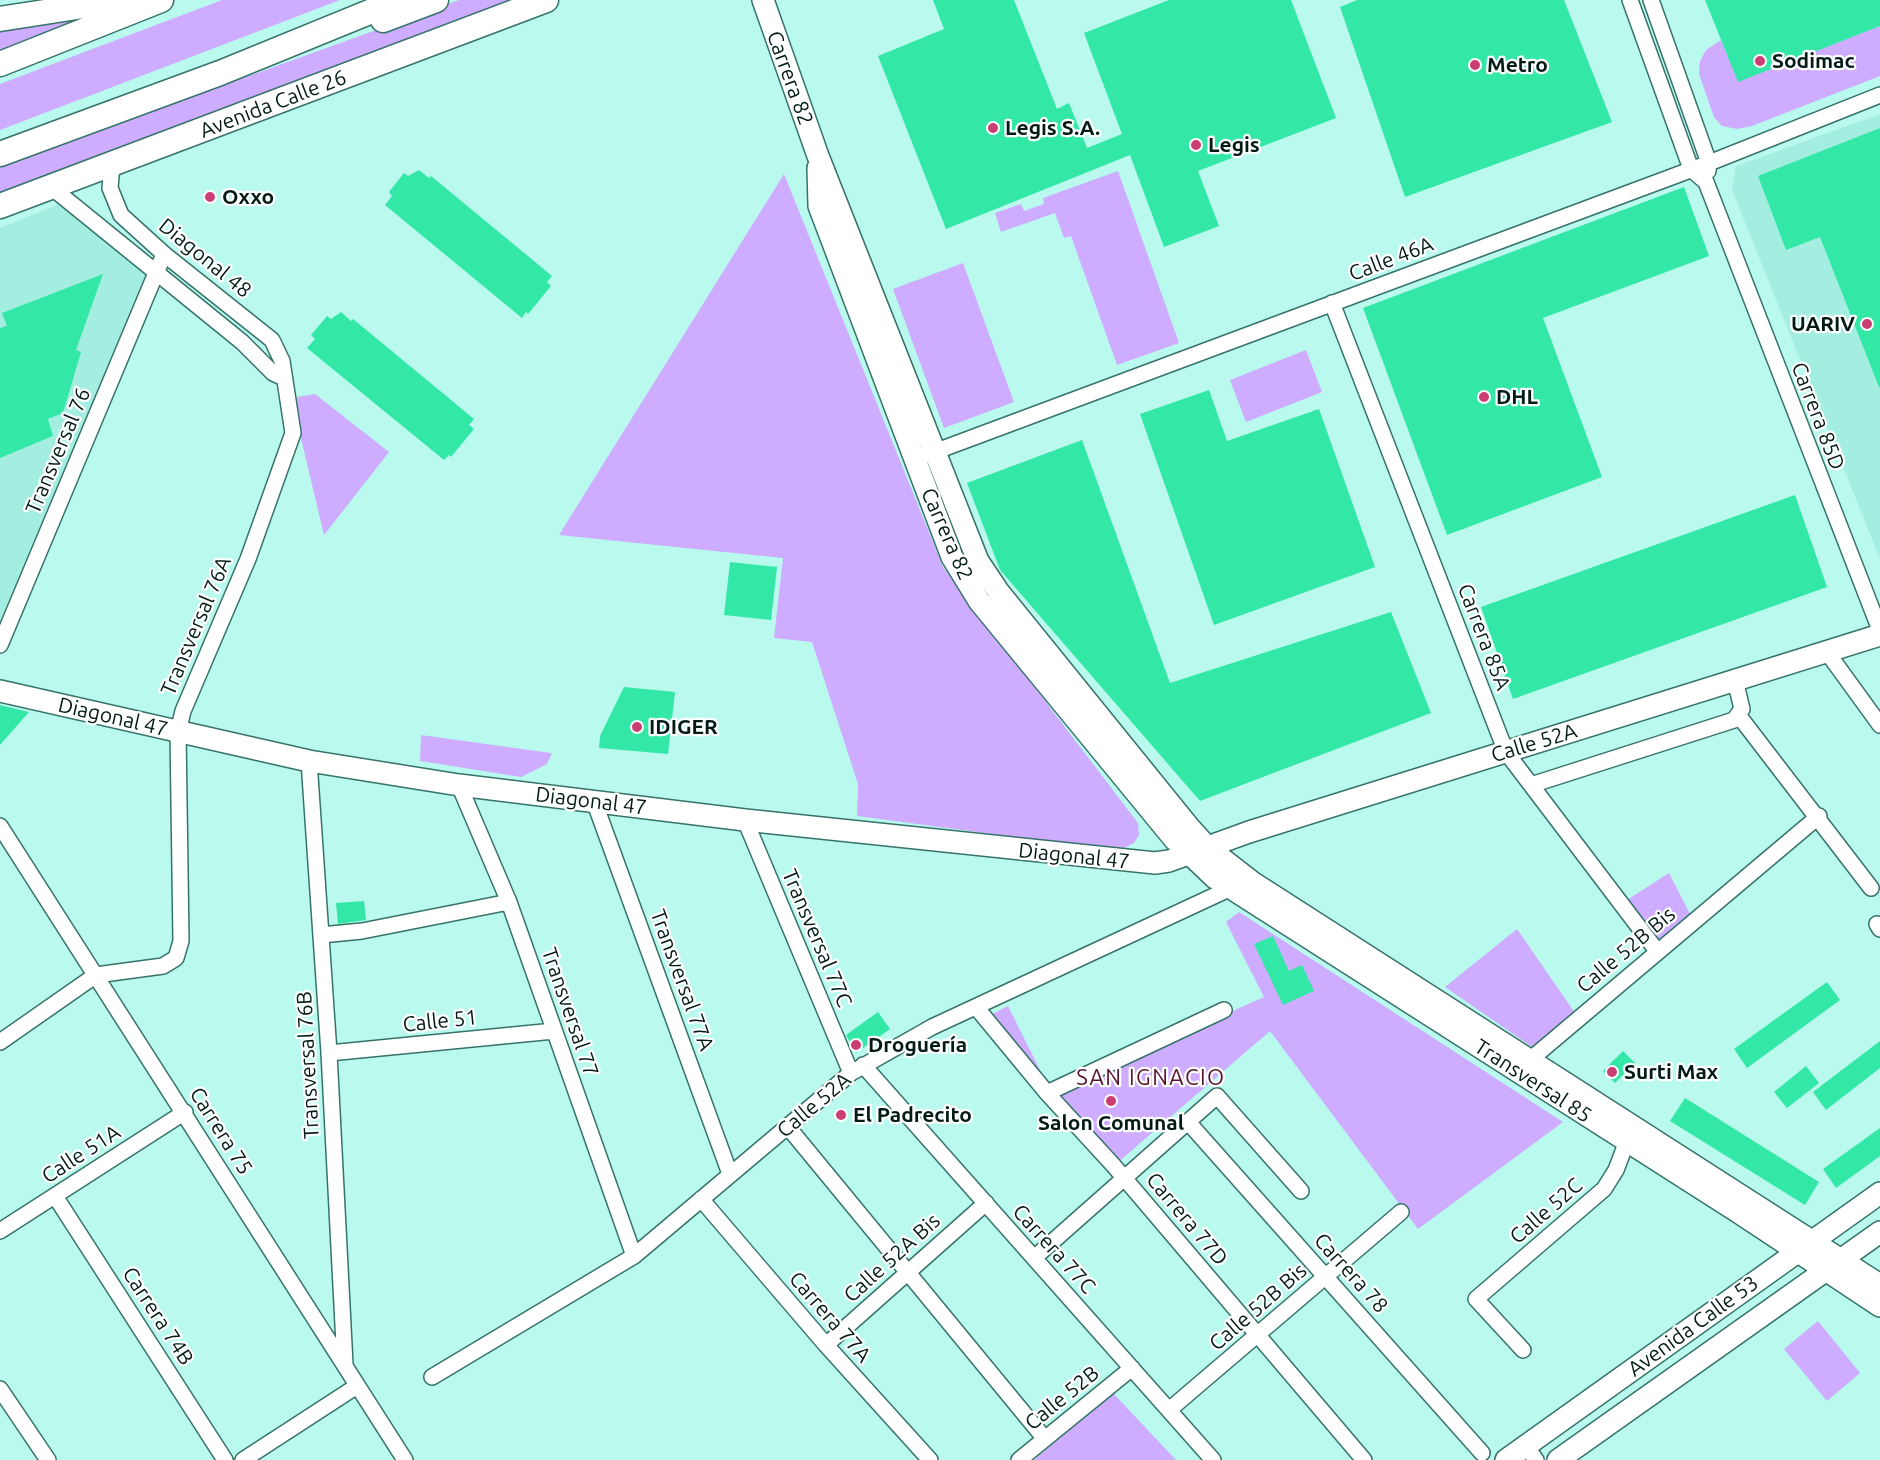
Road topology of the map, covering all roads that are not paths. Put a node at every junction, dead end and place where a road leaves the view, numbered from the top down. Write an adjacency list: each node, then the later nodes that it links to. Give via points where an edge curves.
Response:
1 (122, 0): 9 (main road)
2 (161, 0): 11 (main road)
3 (399, 0): 10 (main road)
4 (436, 0): 10 (main road, via 362,28)
5 (546, 0): 16 (main road, Avenida Calle 26)
6 (762, 0): 14 (street, Carrera 82)
7 (1630, 0): 17 (street, Carrera 85D)
8 (1651, 0): 15 (street)
9 (0, 19)
10 (254, 59): 13 (main road)
11 (0, 64)
12 (1880, 95): 15 (street, Calle 46A)
13 (0, 154)
14 (818, 156): 27 (street, Carrera 82); 28 (street, Carrera 82, via 819,206)
15 (1709, 163): 17 (street, Calle 46A); 18 (street)
16 (112, 165): 19 (main road, Avenida Calle 26); 21 (street, Diagonal 48, via 110,188 121,215)
17 (1691, 169): 18 (street, Carrera 85D); 23 (street, Calle 46A)
18 (1706, 182): 29 (street, Carrera 85D)
19 (51, 187): 20 (main road, Avenida Calle 26); 22 (street, Diagonal 48)
20 (0, 206)
21 (164, 254): 22 (street, Transversal 76); 24 (street, Diagonal 48)
22 (155, 272): 25 (street, Diagonal 48); 31 (street, Transversal 76)
23 (1332, 303): 27 (street, Calle 46A); 38 (street, Carrera 85A)
24 (230, 304): 25 (street); 26 (street, Diagonal 48, via 272,340)
25 (218, 322): 26 (street, Diagonal 48, via 273,373)
26 (284, 378): 37 (street, Transversal 76A, via 292,433 248,559 183,711)
27 (936, 451): 28 (street, Calle 46A); 46 (street, Carrera 82, via 978,561)
28 (915, 458): 46 (street, Carrera 82, via 952,557 979,601 1153,815)
29 (1880, 630)
30 (1880, 635): 32 (street, Calle 52A)
31 (0, 645)
32 (1827, 652): 33 (street, Calle 52A); 36 (street)
33 (1735, 681): 35 (street, via 1742,708); 38 (street, Calle 52A)
34 (0, 691): 37 (street, Diagonal 47)
35 (1739, 716): 41 (street); 43 (street)
36 (1880, 725)
37 (178, 732): 39 (street, Diagonal 47); 52 (street, Transversal 76A, via 181,941 176,958 164,966)
38 (1506, 752): 41 (street, Carrera 85A); 46 (street, Calle 52A)
39 (309, 761): 40 (street, Diagonal 47); 50 (street, Transversal 76B)
40 (459, 785): 42 (street, Diagonal 47); 49 (street, Transversal 77)
41 (1531, 785): 51 (street, Carrera 85A)
42 (594, 801): 44 (street, Diagonal 47); 66 (street, Transversal 77A)
43 (1819, 816): 48 (street); 51 (street, Calle 52B Bis)
44 (745, 820): 46 (street, Diagonal 47, via 1141,863 1168,861); 59 (street, Transversal 77C)
45 (0, 826): 52 (street, Carrera 75)
46 (1198, 851): 47 (street, Transversal 85, via 1205,871); 58 (street, Transversal 85)
47 (1231, 888): 53 (street, Calle 52A); 62 (street, Transversal 85)
48 (1871, 888)
49 (509, 902): 50 (street, via 362,931); 55 (street, Transversal 77)
50 (321, 935): 57 (street, Transversal 76B)
51 (1657, 951): 58 (street, Calle 52B Bis)
52 (96, 975): 56 (street); 61 (street, Carrera 75)
53 (976, 1007): 59 (street, Calle 52A); 60 (street, Carrera 77D)
54 (1224, 1010): 60 (street)
55 (554, 1031): 57 (street, Calle 51); 77 (street, Transversal 77)
56 (0, 1042)
57 (329, 1053): 87 (street, Transversal 76B)
58 (1531, 1059): 62 (street, Transversal 85)
59 (857, 1069): 64 (street, Calle 52A); 72 (street, Carrera 77C)
60 (1047, 1093): 67 (street, Carrera 77D)
61 (185, 1112): 70 (street, Calle 51A); 87 (street, Carrera 75)
62 (1609, 1119): 65 (street, Transversal 85); 76 (street, Transversal 85)
63 (1188, 1122): 67 (street); 68 (street, via 1217,1096); 81 (street, Carrera 78)
64 (788, 1127): 66 (street, Calle 52A); 80 (street)
65 (1627, 1142): 76 (street, Transversal 85); 86 (street, Calle 52C, via 1604,1189 1476,1299)
66 (730, 1174): 71 (street, Calle 52A)
67 (1124, 1178): 78 (street); 84 (street, Carrera 77D)
68 (1301, 1191)
69 (1880, 1193): 76 (street, Avenida Calle 53)
70 (55, 1196): 74 (street, Calle 51A); 97 (street, Carrera 74B)
71 (701, 1199): 77 (street, Calle 52A); 85 (street, Carrera 77A)
72 (986, 1203): 78 (street, Carrera 77C); 80 (street, Calle 52A Bis)
73 (1401, 1212): 81 (street, Calle 52B Bis)
74 (0, 1231)
75 (1880, 1232): 79 (street, Avenida Calle 53)
76 (1805, 1246): 79 (street, Transversal 85); 95 (street, Avenida Calle 53)
77 (634, 1256): 89 (street, Calle 52A)
78 (1034, 1258): 88 (street, Carrera 77C)
79 (1833, 1265): 82 (street, Transversal 85); 83 (street, Transversal 85); 105 (street, Avenida Calle 53)
80 (908, 1272): 85 (street, Calle 52A Bis); 93 (street)
81 (1326, 1277): 84 (street, Calle 52B Bis); 94 (street, Carrera 78)
82 (1880, 1285)
83 (1880, 1306)
84 (1257, 1335): 92 (street, Calle 52B Bis); 103 (street, Carrera 77D)
85 (826, 1345): 100 (street, Carrera 77A)
86 (1523, 1350)
87 (345, 1367): 90 (street, Carrera 75)
88 (1132, 1368): 92 (street, Carrera 77C); 93 (street, Calle 52B)
89 (432, 1377)
90 (357, 1386): 98 (street); 99 (street, Carrera 75)
91 (0, 1389): 96 (street)
92 (1169, 1410): 102 (street, Carrera 77C)
93 (1045, 1439): 101 (street, Calle 52B)
94 (1482, 1453)
95 (1531, 1453): 104 (street, Avenida Calle 53)
96 (48, 1460)
97 (225, 1460)
98 (243, 1460)
99 (405, 1460)
100 (930, 1460)
101 (1019, 1460)
102 (1213, 1460)
103 (1365, 1460)
104 (1506, 1460)
105 (1558, 1460)

